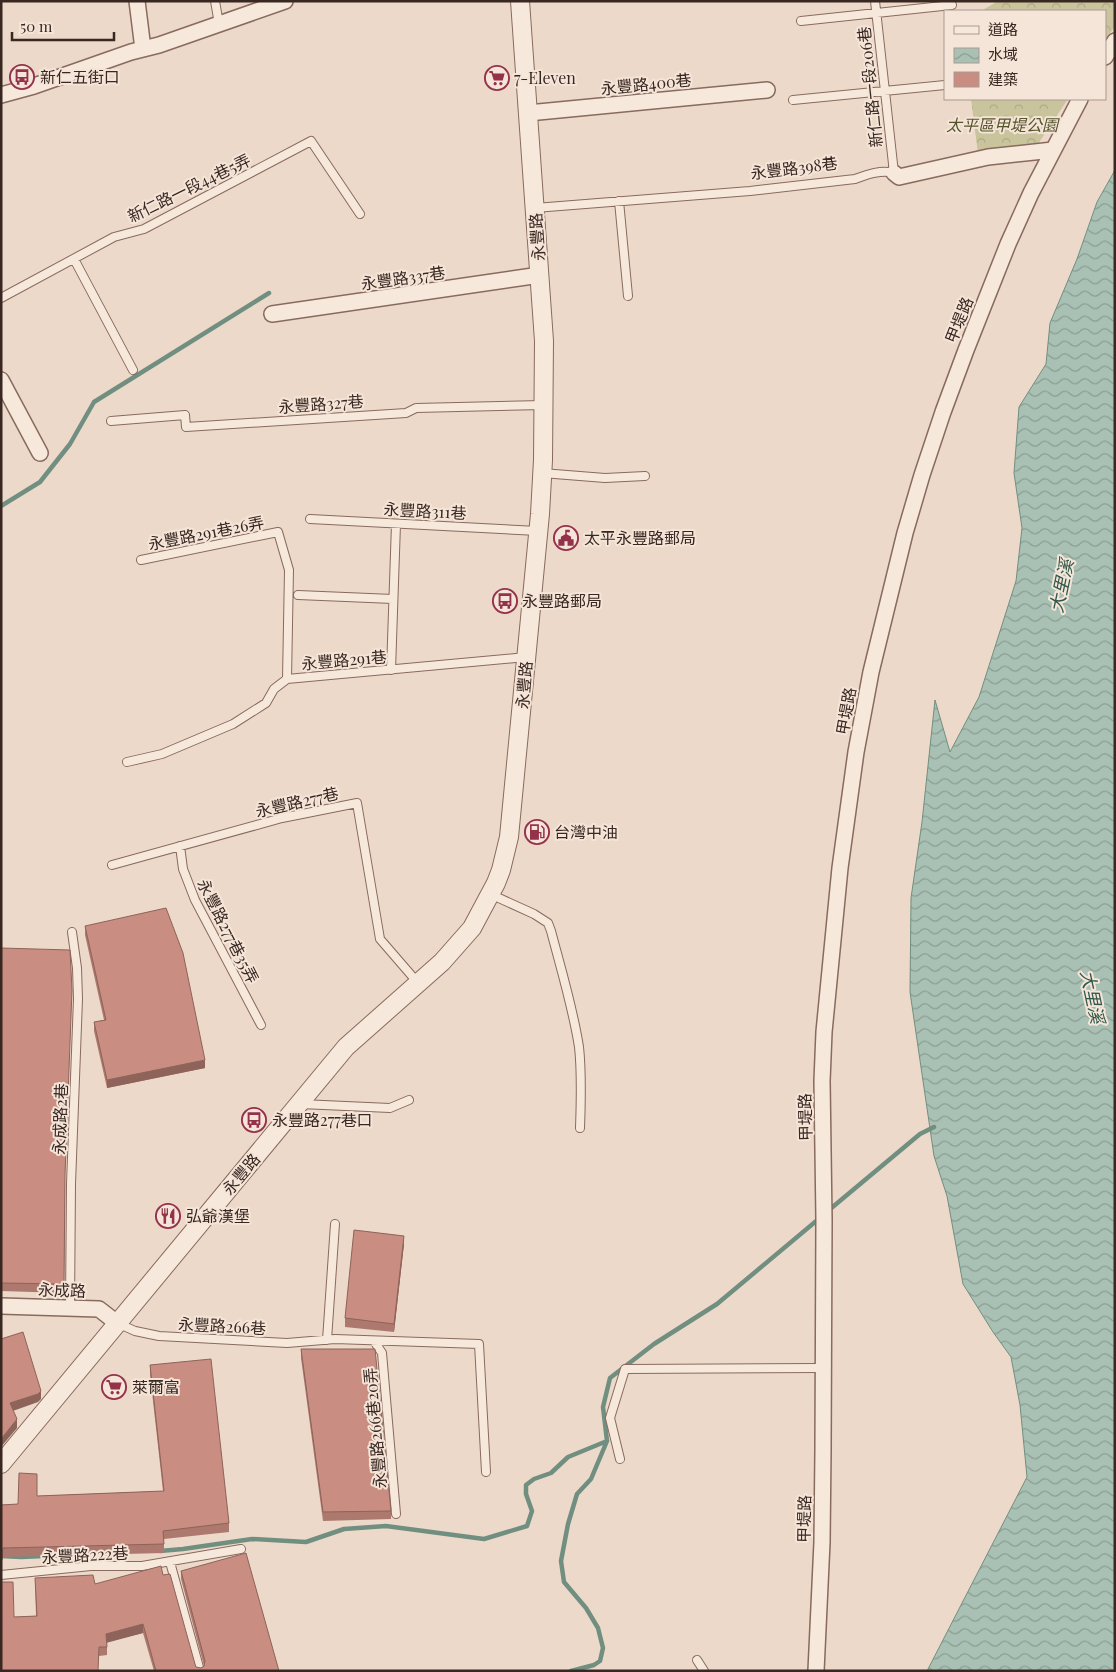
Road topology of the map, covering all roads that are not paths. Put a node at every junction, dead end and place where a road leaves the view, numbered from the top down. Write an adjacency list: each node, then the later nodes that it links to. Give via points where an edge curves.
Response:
1 (137, 1): 11 (street)
2 (215, 1): 9 (lane)
3 (285, 1): 9 (street)
4 (520, 1): 19 (street, 永豐路)
5 (875, 1): 7 (lane)
6 (952, 6): 7 (lane, 新仁路一段206巷)
7 (876, 14): 8 (lane); 15 (lane, 新仁路一段206巷)
8 (802, 21)
9 (219, 24): 11 (street)
10 (1115, 41): 12 (street)
11 (143, 49): 16 (street)
12 (1106, 55)
13 (944, 85): 15 (lane)
14 (767, 90): 19 (street, 永豐路400巷)
15 (884, 90): 17 (lane); 21 (lane, 新仁路一段206巷)
16 (1, 95)
17 (793, 100)
18 (1079, 100): 20 (street, 甲堤路)
19 (528, 113): 23 (street, 永豐路)
20 (1053, 150): 21 (street, 永豐路398巷, via 988,157 899,177); 62 (street, 甲堤路, via 1008,244 943,412 905,533 871,672 840,868 822,1081)
21 (894, 173): 22 (lane, 永豐路398巷, via 750,192)
22 (619, 201): 23 (lane, 永豐路398巷); 27 (lane)
23 (535, 208): 26 (street, 永豐路)
24 (360, 214): 25 (lane, 新仁路一段44巷5弄, via 311,141 144,229 114,237)
25 (74, 258): 28 (lane, 新仁路一段44巷5弄); 30 (lane)
26 (540, 275): 29 (street, 永豐路337巷); 32 (street, 永豐路)
27 (628, 296)
28 (1, 298)
29 (272, 314)
30 (133, 370)
31 (1, 380): 34 (street)
32 (544, 405): 33 (lane, 永豐路327巷, via 416,408 406,413 186,427 185,415); 35 (street, 永豐路)
33 (111, 421)
34 (40, 453)
35 (542, 473): 36 (lane, via 606,478); 39 (street, 永豐路)
36 (645, 476)
37 (310, 519): 38 (lane, 永豐路311巷)
38 (396, 524): 39 (lane, 永豐路311巷); 42 (lane)
39 (538, 531): 43 (street, 永豐路)
40 (141, 560): 45 (lane, 永豐路291巷26弄, via 278,532 290,570)
41 (298, 595): 42 (lane)
42 (392, 599): 44 (lane)
43 (526, 657): 44 (lane, 永豐路291巷); 49 (street, 永豐路, via 509,837 501,870)
44 (391, 670): 45 (lane, 永豐路291巷)
45 (287, 679): 46 (lane, 永豐路291巷, via 274,689 266,703 233,724 162,754)
46 (127, 762)
47 (180, 846): 48 (lane, 永豐路277巷); 51 (lane, 永豐路277巷, via 282,818 357,803 380,938); 52 (lane, 永豐路277巷35弄, via 183,869 195,900)
48 (112, 865)
49 (490, 894): 51 (street, 永豐路, via 472,928); 55 (lane, via 548,923 579,1047)
50 (72, 932): 58 (lane, 永成路2巷, via 78,999)
51 (418, 983): 54 (street, 永豐路, via 346,1047)
52 (262, 1025)
53 (409, 1100): 54 (lane, via 390,1108)
54 (298, 1104): 59 (street, 永豐路)
55 (580, 1128)
56 (335, 1224): 60 (lane)
57 (1, 1306): 58 (street, 永成路)
58 (70, 1307): 59 (street, 永成路, via 99,1309)
59 (117, 1323): 60 (lane, 永豐路266巷, via 159,1336 287,1343); 64 (street, 永豐路)
60 (326, 1340): 61 (lane, 永豐路266巷)
61 (374, 1341): 65 (lane, 永豐路266巷, via 480,1344); 66 (lane, 永豐路266巷20弄, via 382,1354)
62 (824, 1368): 63 (lane, via 625,1369 610,1418); 73 (street, 甲堤路, via 822,1542)
63 (620, 1459)
64 (1, 1464)
65 (486, 1472)
66 (396, 1514)
67 (241, 1549): 68 (lane, 永豐路222巷)
68 (170, 1562): 69 (lane, 永豐路222巷); 71 (lane)
69 (1, 1574)
70 (697, 1660): 72 (lane)
71 (200, 1671)
72 (704, 1671)
73 (816, 1671)

